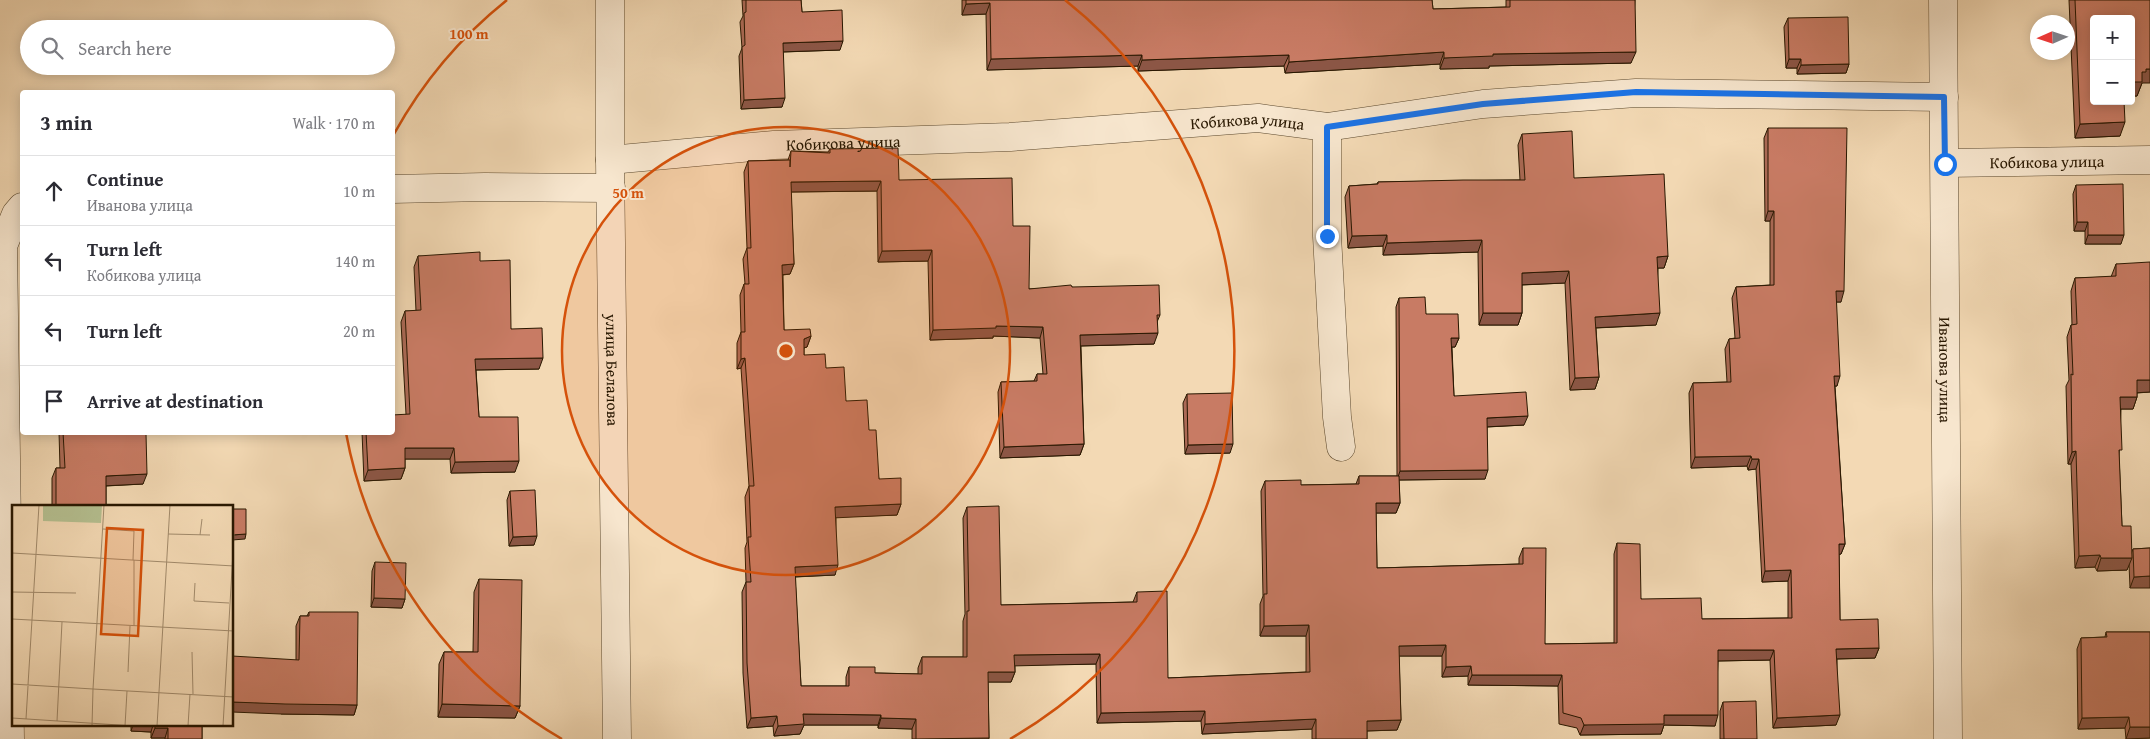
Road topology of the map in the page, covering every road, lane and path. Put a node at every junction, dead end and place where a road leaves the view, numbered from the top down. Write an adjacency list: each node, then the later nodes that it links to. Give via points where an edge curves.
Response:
1 (610, 0): 5 (street, улица Белалова)
2 (1943, 0): 3 (street, Иванова улица)
3 (1944, 97): 4 (street, Кобикова улица, via 1636,92 1483,104); 7 (street, Иванова улица)
4 (1327, 127): 5 (street, Кобикова улица, via 1258,118 1010,137 774,145); 11 (street, via 1327,236)
5 (610, 160): 8 (street, улица Белалова)
6 (2150, 160): 7 (street, Кобикова улица)
7 (1945, 164): 14 (street, Иванова улица)
8 (611, 188): 9 (street, via 485,186); 13 (street, улица Белалова)
9 (395, 190)
10 (20, 209): 12 (street, via 3,246)
11 (1341, 447)
12 (10, 739)
13 (616, 739)
14 (1948, 739)

